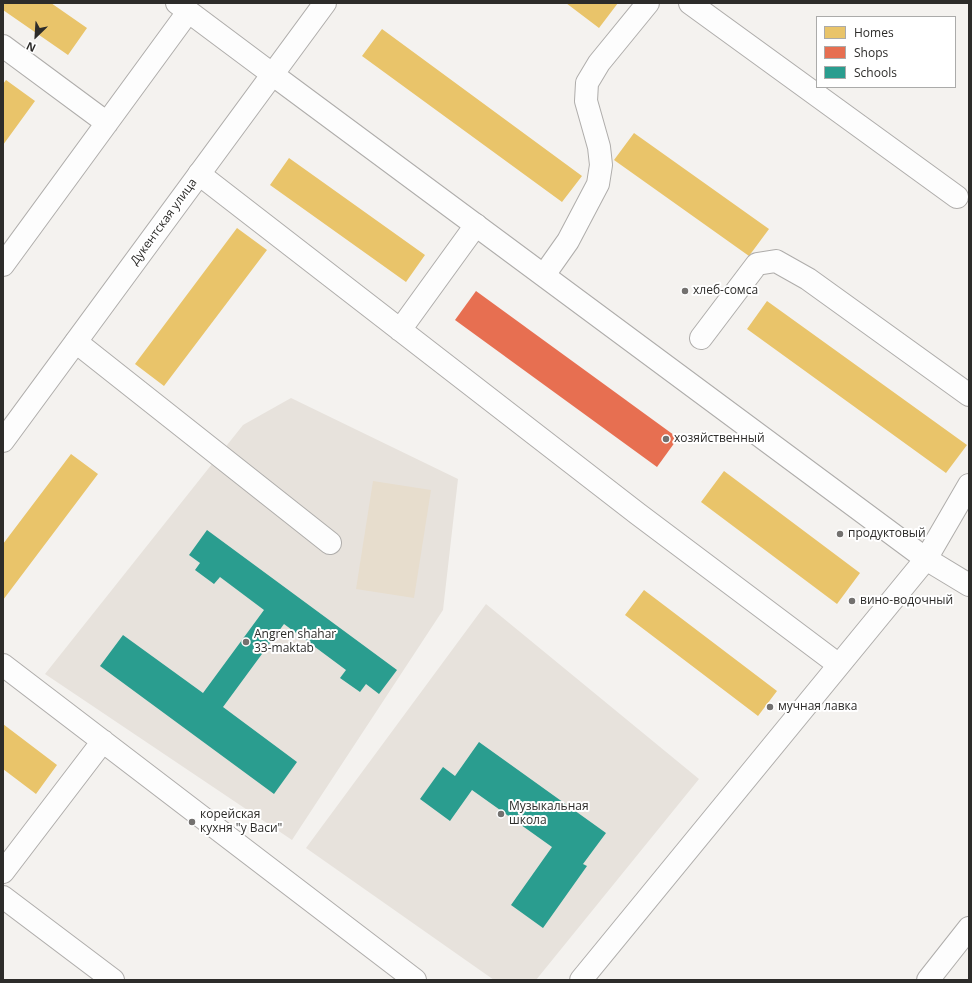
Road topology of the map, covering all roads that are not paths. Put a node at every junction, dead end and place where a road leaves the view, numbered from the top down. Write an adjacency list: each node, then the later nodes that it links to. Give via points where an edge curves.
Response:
1 (325, 3): 6 (street, Дукентская улица)
2 (648, 3): 12 (street, via 599,63 587,83 586,101 602,165 598,184 568,241)
3 (690, 3): 9 (street)
4 (182, 7): 6 (street); 7 (street)
5 (3, 46): 7 (street)
6 (272, 74): 8 (street, Дукентская улица); 10 (street)
7 (107, 123): 11 (street)
8 (199, 174): 13 (street); 15 (street, Дукентская улица)
9 (957, 197)
10 (476, 225): 12 (street); 13 (street)
11 (3, 265)
12 (544, 276): 20 (street)
13 (400, 330): 23 (street)
14 (702, 338): 16 (street, via 757,264 776,261 808,279)
15 (76, 342): 17 (street, Дукентская улица); 19 (street)
16 (969, 395)
17 (3, 441)
18 (969, 485): 20 (street)
19 (330, 543)
20 (926, 559): 21 (street); 23 (street)
21 (969, 585)
22 (3, 665): 24 (street)
23 (839, 665): 30 (street)
24 (103, 741): 25 (street); 29 (street)
25 (3, 872)
26 (3, 897): 28 (street)
27 (969, 928): 31 (street)
28 (112, 980)
29 (414, 980)
30 (581, 980)
31 (928, 980)

